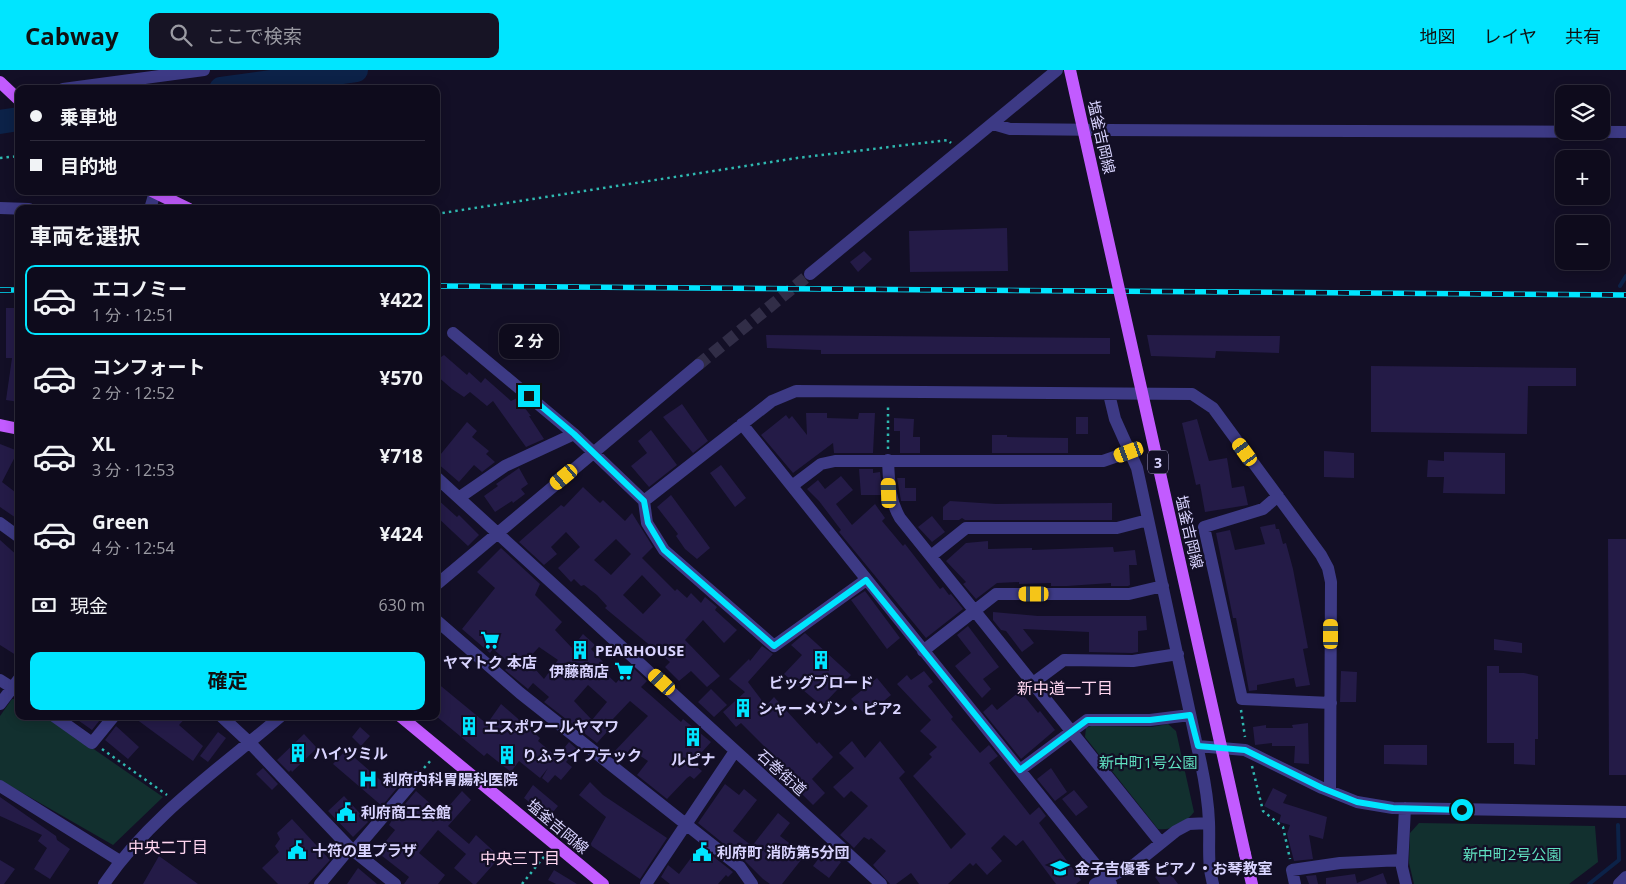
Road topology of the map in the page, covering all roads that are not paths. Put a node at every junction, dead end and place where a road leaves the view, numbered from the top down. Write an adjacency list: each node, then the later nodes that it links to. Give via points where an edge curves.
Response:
1 (204, 70): 5 (street)
2 (1057, 70): 7 (street)
3 (1070, 70): 79 (main road, 塩釜吉岡線 / 3, bridge)
4 (0, 82): 6 (main road)
5 (93, 85)
6 (15, 94)
7 (993, 124): 8 (street, via 1010,129); 13 (street)
8 (1626, 132)
9 (160, 195): 10 (main road)
10 (181, 205)
11 (0, 208): 12 (street)
12 (15, 209)
13 (810, 274)
14 (453, 333): 20 (street)
15 (698, 366): 22 (street)
16 (1109, 394): 17 (street, via 796,391 772,401); 21 (street); 26 (street, via 1183,393 1202,399 1213,408)
17 (742, 424): 25 (street); 28 (street)
18 (0, 425): 19 (main road)
19 (15, 428)
20 (574, 434): 22 (street); 27 (street, via 505,466)
21 (1129, 452): 23 (street, via 1103,461); 29 (street, via 1137,468)
22 (593, 453): 28 (street); 31 (street)
23 (888, 460): 25 (street, via 835,460 821,464); 33 (street, via 892,504)
24 (440, 480): 27 (street)
25 (792, 486): 34 (street)
26 (1278, 496): 45 (street, via 1328,568 1331,582); 45 (street, via 1255,512 1204,527 1242,699)
27 (460, 497): 31 (street)
28 (644, 501): 34 (street, via 648,523 664,550 774,646)
29 (1148, 520): 33 (street, via 1117,528 966,528); 36 (street)
30 (0, 522): 32 (street)
31 (498, 533): 35 (street); 56 (street)
32 (15, 534)
33 (931, 556): 37 (street)
34 (866, 580): 39 (street)
35 (440, 582)
36 (1163, 586): 37 (street, via 1129,594 996,594); 40 (street)
37 (975, 610): 39 (street); 42 (street)
38 (440, 623): 64 (street, via 520,693)
39 (923, 651): 57 (street)
40 (1178, 654): 42 (street, via 1133,660 1064,660); 47 (street)
41 (0, 680): 43 (street)
42 (1033, 683): 53 (street)
43 (15, 685)
44 (15, 688): 46 (street)
45 (1330, 703): 60 (street)
46 (0, 704)
47 (1190, 715): 53 (street, via 1150,720 1087,720); 55 (street)
48 (60, 720): 49 (street, via 92,743)
49 (111, 720)
50 (225, 720): 54 (street)
51 (276, 720): 54 (street)
52 (405, 720): 74 (main road, 塩釜吉岡線)
53 (1072, 732): 57 (street); 65 (street)
54 (250, 743): 66 (street); 68 (street, via 180,800)
55 (1198, 746): 60 (street, via 1248,751); 63 (street)
56 (735, 751): 64 (street, 石巻街道); 77 (street, 石巻街道)
57 (1020, 770): 70 (street)
58 (417, 777): 66 (street)
59 (0, 786): 68 (street)
60 (1330, 791): 61 (street, via 1357,802)
61 (1405, 808): 62 (street); 67 (street)
62 (1626, 812)
63 (1209, 823): 65 (street, via 1189,824); 78 (street, via 1208,850)
64 (685, 824): 75 (street, 石巻街道); 76 (street, via 740,867)
65 (1161, 843): 70 (street, via 1135,864)
66 (352, 849): 72 (street); 73 (street)
67 (1402, 860): 80 (street, via 1340,863 1292,870); 81 (street)
68 (120, 861): 71 (street)
69 (1626, 877): 82 (street)
70 (1104, 882)
71 (104, 884)
72 (320, 884)
73 (396, 884)
74 (603, 884)
75 (646, 884)
76 (752, 884)
77 (881, 884)
78 (1213, 884)
79 (1252, 884)
80 (1295, 884)
81 (1406, 884)
82 (1619, 884)

